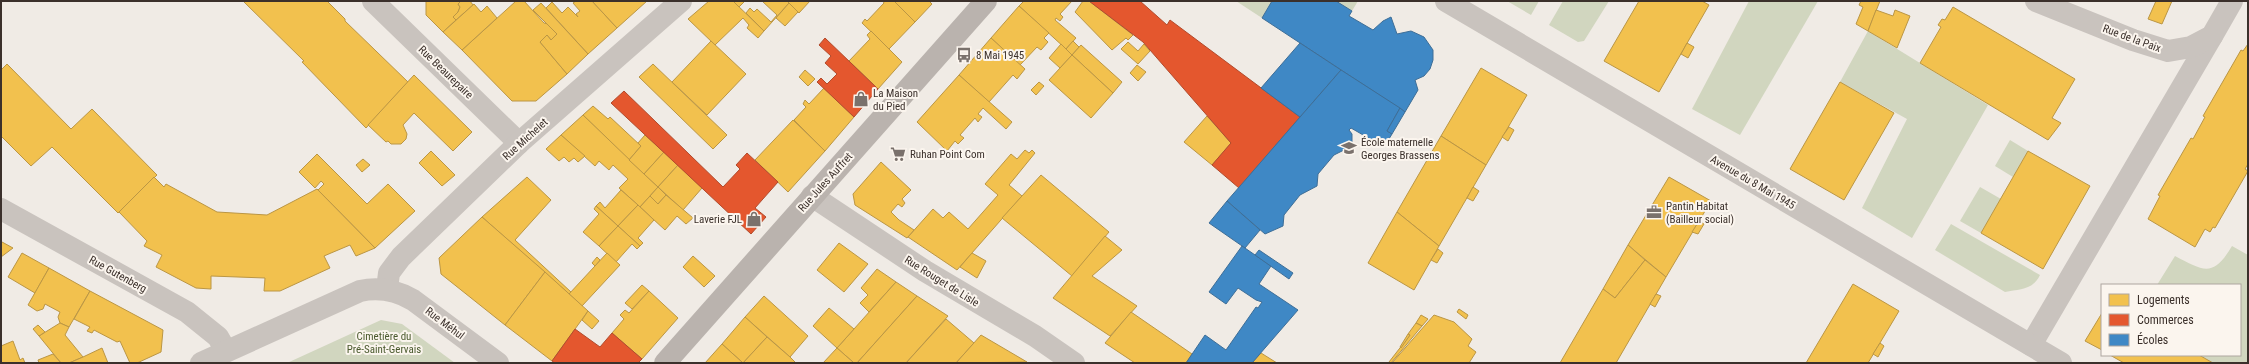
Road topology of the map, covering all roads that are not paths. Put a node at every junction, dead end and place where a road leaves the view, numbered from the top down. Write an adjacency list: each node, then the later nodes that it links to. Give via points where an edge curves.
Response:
1 (681, 1): 8 (street, Rue Michelet)
2 (986, 1): 9 (main road, Rue Jules Auffret)
3 (1446, 1): 12 (street, Avenue du 8 Mai 1945)
4 (2036, 1): 7 (street, Rue de la Paix, via 2133,40 2168,51 2192,47)
5 (2232, 1): 7 (street)
6 (384, 5): 8 (street, Rue Beaurepaire)
7 (2212, 36): 12 (street)
8 (519, 143): 11 (street, Rue Michelet, via 394,264 389,273)
9 (812, 196): 16 (main road, Rue Jules Auffret); 17 (street, Rue Rouget de Lisle, via 932,275)
10 (1, 209): 13 (street, Rue Gutenberg, via 187,312 218,337)
11 (387, 289): 13 (street, via 360,291); 15 (street, Rue Méhul, via 413,300)
12 (2031, 345): 18 (street, Avenue du 8 Mai 1945)
13 (226, 351): 14 (street)
14 (201, 363)
15 (498, 363)
16 (665, 363)
17 (1074, 363)
18 (2061, 363)

